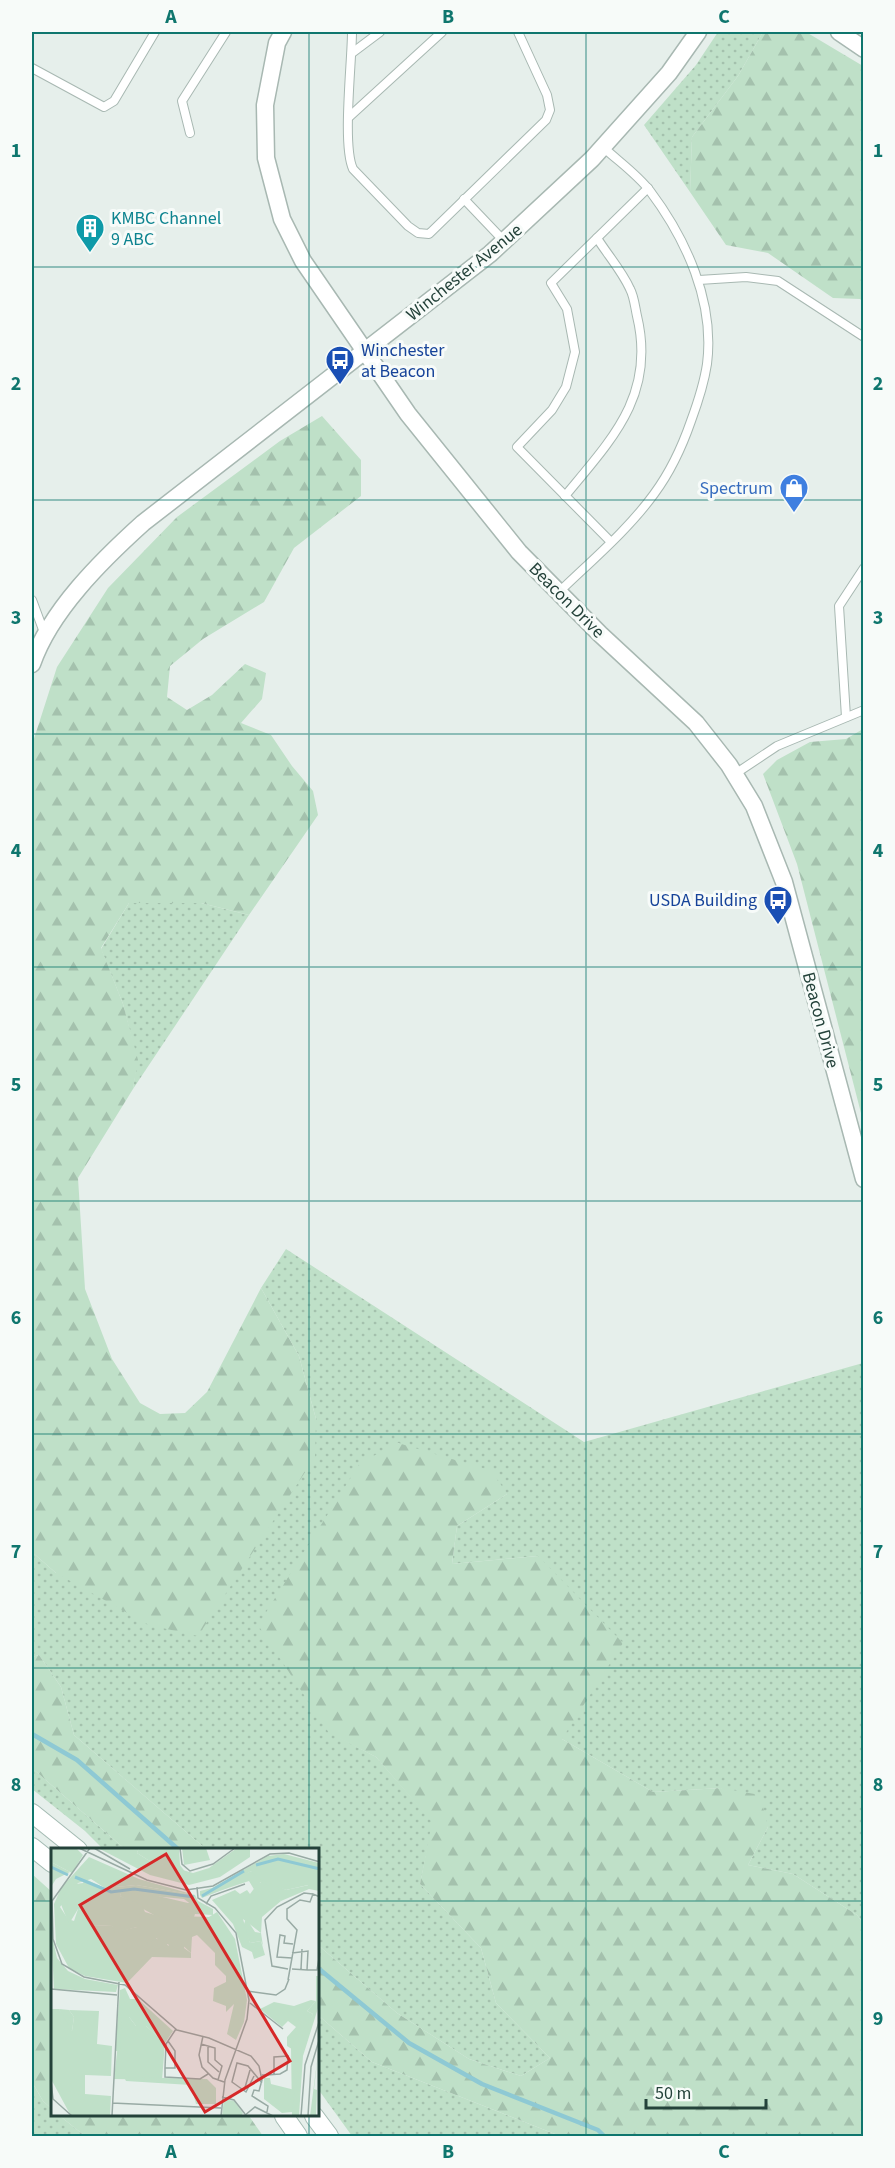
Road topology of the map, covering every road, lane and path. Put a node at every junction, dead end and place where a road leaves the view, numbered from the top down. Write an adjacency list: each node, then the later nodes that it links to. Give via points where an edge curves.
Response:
1 (155, 32): 12 (lane, via 114,101 104,107)
2 (226, 32): 14 (lane, via 182,100)
3 (283, 32): 22 (street, Beacon Drive, via 277,43 265,105 266,158 282,219 303,261)
4 (352, 32): 11 (lane)
5 (380, 32): 11 (lane)
6 (442, 32): 13 (lane)
7 (518, 32): 17 (lane, via 550,110 546,120)
8 (839, 32): 10 (street)
9 (692, 34): 15 (street, Winchester Avenue, via 669,73)
10 (864, 49)
11 (352, 53): 13 (lane)
12 (32, 68)
13 (349, 117): 17 (lane, via 349,160 353,169 408,226 429,234)
14 (190, 133)
15 (603, 147): 16 (lane); 19 (street, Winchester Avenue)
16 (648, 188): 18 (lane); 20 (lane, via 676,228)
17 (464, 199): 19 (lane)
18 (597, 238): 23 (lane, via 630,289 641,333 641,374 628,412 611,441); 23 (lane, via 551,283 567,309 575,352 566,387 552,410 517,447)
19 (504, 241): 22 (street, Winchester Avenue)
20 (699, 280): 21 (lane, via 778,280); 24 (lane, via 707,325 702,392 673,465 654,495)
21 (864, 338)
22 (365, 351): 26 (street, Beacon Drive, via 408,414 497,525); 28 (street, Winchester Avenue, via 143,523 105,558)
23 (565, 496): 24 (lane)
24 (611, 542): 26 (lane)
25 (864, 568): 31 (lane, via 839,606)
26 (559, 592): 32 (street, Beacon Drive, via 696,723)
27 (32, 600): 28 (lane)
28 (45, 635): 29 (street, Winchester Avenue)
29 (32, 660)
30 (864, 710): 31 (lane)
31 (846, 717): 32 (lane, via 777,746)
32 (735, 774): 33 (street, Beacon Drive, via 754,806 784,882)
33 (864, 1179)
34 (32, 1813): 36 (main road)
35 (32, 1847): 37 (main road)
36 (76, 1848)
37 (51, 1862)
38 (285, 2117): 40 (main road)
39 (315, 2117): 41 (main road)
40 (298, 2136)
41 (329, 2136)

